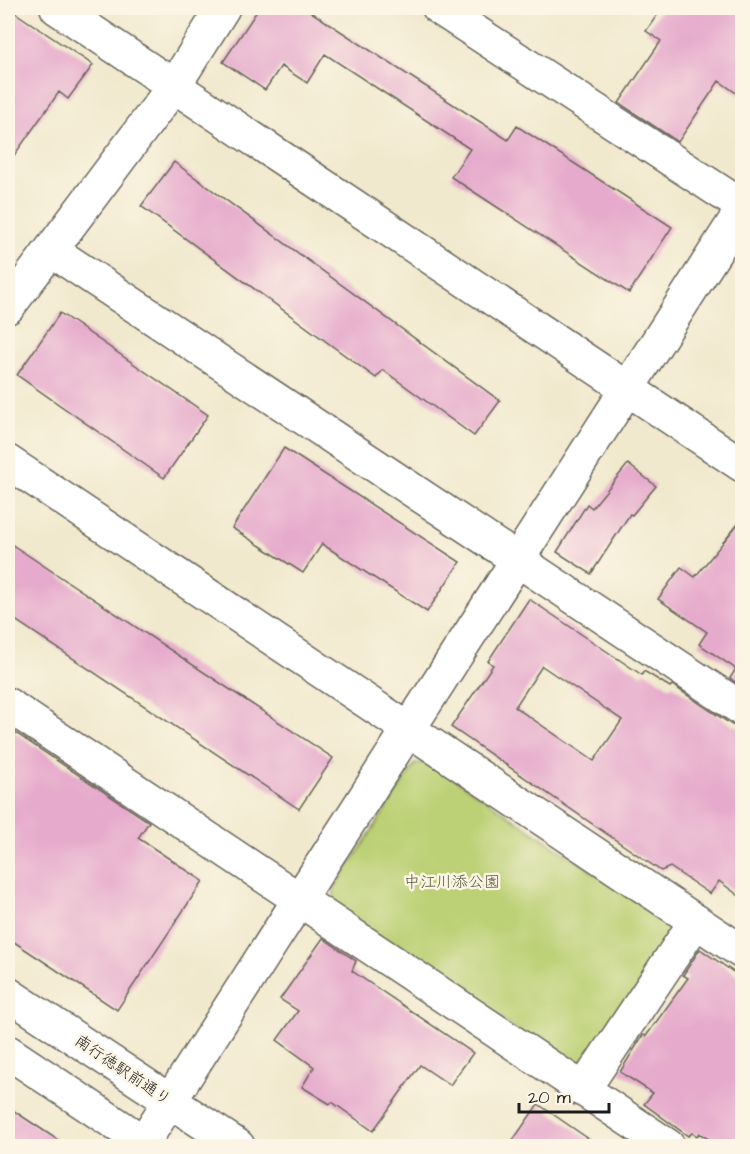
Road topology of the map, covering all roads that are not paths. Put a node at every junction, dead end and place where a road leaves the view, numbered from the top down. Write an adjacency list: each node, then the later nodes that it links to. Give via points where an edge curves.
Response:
1 (57, 8): 4 (street)
2 (223, 8): 4 (street)
3 (439, 8): 5 (street)
4 (174, 86): 6 (street); 8 (street)
5 (742, 208): 8 (street)
6 (51, 250): 7 (street); 11 (street)
7 (8, 307)
8 (628, 389): 10 (street); 11 (street)
9 (8, 462): 14 (street)
10 (742, 465)
11 (518, 560): 13 (street); 14 (street)
12 (8, 705): 15 (street)
13 (742, 709)
14 (408, 731): 15 (street); 16 (street)
15 (299, 901): 20 (street); 21 (street)
16 (696, 921): 17 (street); 20 (street)
17 (742, 952)
18 (8, 993): 21 (street, 南行徳駅前通り)
19 (8, 1052): 22 (street)
20 (583, 1090): 24 (street)
21 (170, 1101): 22 (street); 23 (street, 南行徳駅前通り)
22 (144, 1145)
23 (238, 1146)
24 (668, 1146)

